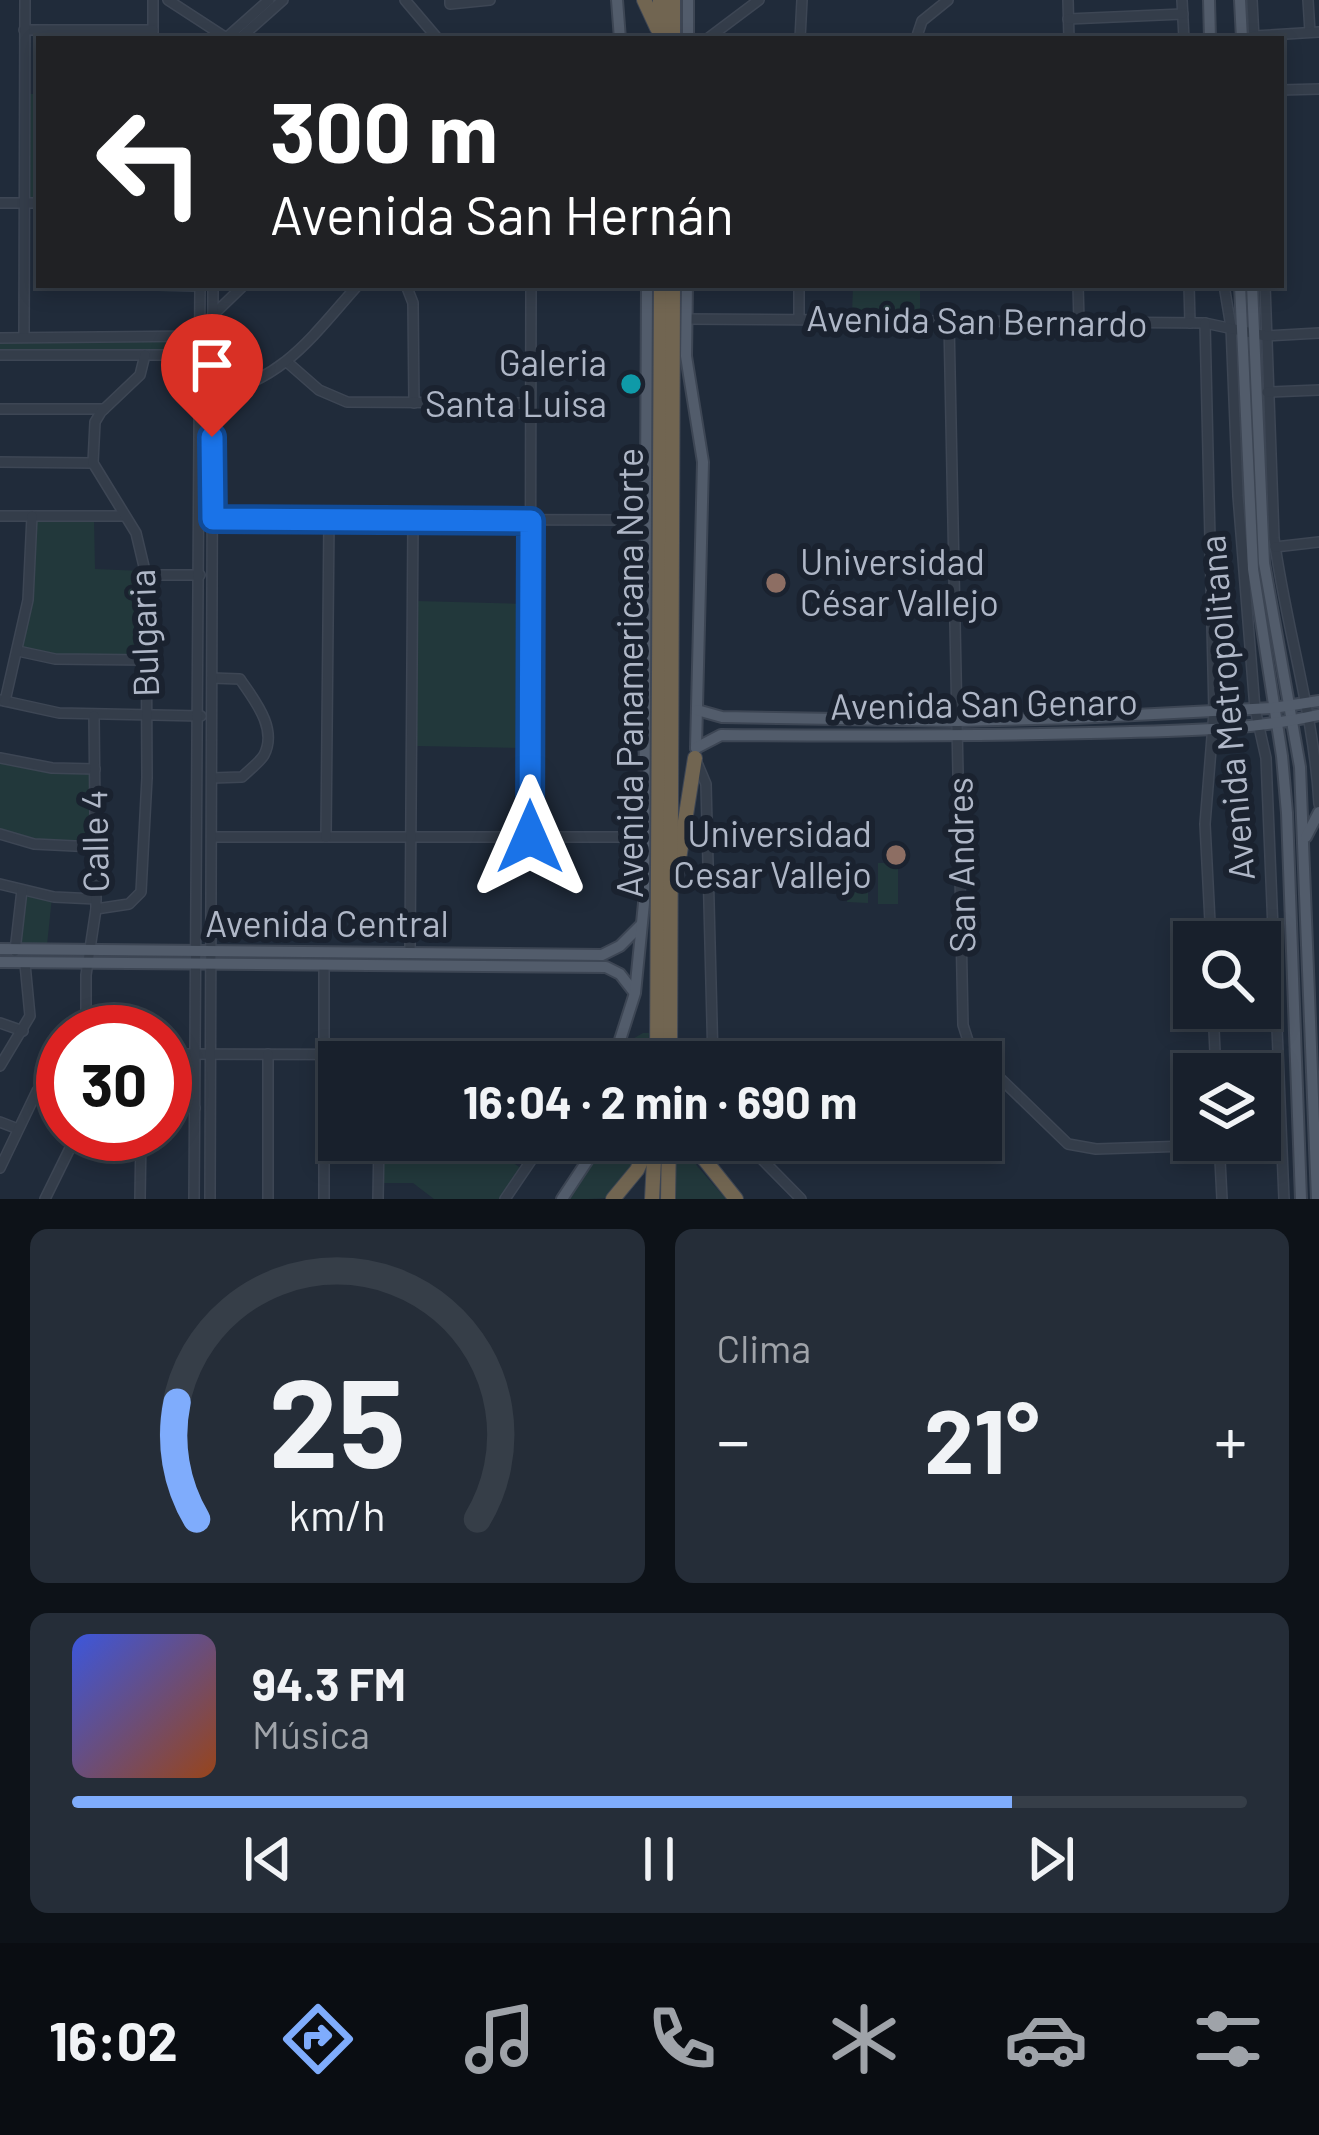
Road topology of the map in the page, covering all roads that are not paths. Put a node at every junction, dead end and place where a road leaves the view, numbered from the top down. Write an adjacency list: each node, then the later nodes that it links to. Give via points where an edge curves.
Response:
1 (25, 0): 27 (street)
2 (153, 0): 29 (street)
3 (168, 0): 30 (street)
4 (283, 0): 32 (street)
5 (405, 0): 33 (street)
6 (450, 0): 7 (street)
7 (490, 0)
8 (617, 0): 34 (main road)
9 (644, 0): 35 (highway)
10 (660, 0): 36 (highway)
11 (673, 0): 37 (highway)
12 (688, 0): 38 (main road)
13 (759, 0): 39 (street)
14 (786, 0): 24 (street)
15 (802, 0): 24 (street)
16 (948, 0): 41 (street)
17 (1068, 0): 26 (street)
18 (1182, 0): 25 (street)
19 (1209, 0): 44 (main road)
20 (1240, 0): 45 (main road)
21 (1252, 0): 46 (street)
22 (1308, 0): 28 (street)
23 (266, 1): 31 (street)
24 (801, 13): 40 (street)
25 (1183, 14): 26 (street); 43 (street)
26 (1068, 20): 42 (street)
27 (24, 29): 29 (street); 48 (street)
28 (1315, 32): 47 (street)
29 (153, 34)
30 (223, 36)
31 (228, 36)
32 (242, 36)
33 (435, 36)
34 (617, 36)
35 (663, 36)
36 (664, 36)
37 (664, 36)
38 (688, 36)
39 (711, 36)
40 (800, 36)
41 (917, 36)
42 (1069, 36)
43 (1184, 36)
44 (1210, 36)
45 (1249, 36)
46 (1250, 36)
47 (1272, 36)
48 (24, 67): 49 (street); 52 (street)
49 (36, 67)
50 (1319, 89): 51 (street)
51 (1284, 90)
52 (23, 92): 53 (street); 55 (street)
53 (36, 92)
54 (0, 203): 55 (street)
55 (24, 203): 56 (street); 57 (street)
56 (36, 203)
57 (24, 243): 58 (street); 59 (street)
58 (36, 243)
59 (24, 283): 60 (street); 89 (street)
60 (36, 283)
61 (200, 288): 87 (street)
62 (213, 288): 78 (street)
63 (241, 288): 78 (street)
64 (355, 288): 95 (street)
65 (407, 288): 99 (street)
66 (531, 288): 100 (street)
67 (647, 288): 110 (main road)
68 (661, 288): 180 (highway, Avenida Panamericana Norte)
69 (673, 288): 159 (highway, Avenida Panamericana Norte)
70 (687, 288): 79 (main road)
71 (799, 288): 80 (street)
72 (1078, 288): 82 (street)
73 (1189, 288): 83 (street)
74 (1226, 288): 85 (street, Avenida Metropolitana)
75 (1241, 288): 85 (main road)
76 (1252, 288): 85 (main road)
77 (1264, 288): 85 (street)
78 (212, 316): 88 (street)
79 (687, 319): 80 (street, Avenida San Bernardo); 129 (main road, via 704,462)
80 (799, 319): 81 (street, Avenida San Bernardo)
81 (949, 321): 82 (street, Avenida San Bernardo); 137 (street, San Andres)
82 (1078, 322): 83 (street, Avenida San Bernardo)
83 (1190, 323): 84 (street, Avenida San Bernardo)
84 (1205, 323): 85 (street, Avenida San Bernardo); 130 (street)
85 (1249, 331): 86 (street, Avenida San Bernardo); 97 (street, Avenida Metropolitana); 119 (main road, Avenida Metropolitana); 127 (main road, Avenida Metropolitana, via 1253,569); 128 (street, Avenida Metropolitana, via 1238,496)
86 (1319, 333)
87 (200, 336): 88 (street); 89 (street); 93 (street)
88 (212, 336): 91 (street)
89 (24, 337): 90 (street)
90 (0, 338)
91 (212, 354): 93 (street); 98 (street)
92 (0, 355): 94 (street)
93 (199, 355): 94 (street); 113 (street)
94 (145, 356): 102 (street, via 140,375)
95 (287, 362): 98 (street, via 247,387); 99 (street, via 337,399)
96 (1319, 389): 97 (street)
97 (1267, 392): 116 (street, Avenida Metropolitana)
98 (212, 396): 108 (street)
99 (414, 403): 100 (street)
100 (530, 404): 112 (street)
101 (0, 409): 102 (street)
102 (104, 409): 104 (street)
103 (0, 462): 104 (street)
104 (92, 463): 107 (street, Bulgaria)
105 (0, 516): 106 (street)
106 (32, 516): 107 (street); 121 (street)
107 (124, 516): 117 (street, Bulgaria)
108 (213, 519): 109 (street); 114 (street)
109 (329, 520): 111 (street); 151 (street)
110 (646, 520): 112 (street); 154 (main road)
111 (413, 521): 112 (street); 152 (street)
112 (531, 521): 153 (street)
113 (200, 541): 114 (street); 118 (street)
114 (213, 541): 123 (street)
115 (1319, 542): 116 (street)
116 (1275, 547): 120 (street, Avenida Metropolitana)
117 (146, 575): 118 (street); 122 (street, Bulgaria)
118 (200, 575): 133 (street)
119 (1268, 590): 120 (main road); 126 (main road, Avenida Metropolitana)
120 (1284, 606): 125 (street, Avenida Metropolitana)
121 (18, 651): 122 (street); 124 (street)
122 (145, 660): 132 (street, Bulgaria)
123 (212, 678): 134 (street); 147 (street, via 240,679 265,717 267,739 242,777)
124 (2, 701): 131 (street)
125 (1314, 702): 126 (main road, Avenida San Genaro); 135 (street, Avenida Metropolitana)
126 (1291, 705): 127 (main road, Avenida San Genaro); 138 (main road, Avenida Metropolitana)
127 (1274, 708): 128 (main road, Avenida San Genaro); 139 (main road, Avenida Metropolitana)
128 (1255, 709): 130 (main road, Avenida San Genaro); 140 (street, Avenida Metropolitana)
129 (697, 710): 136 (main road, Avenida San Genaro); 144 (main road)
130 (1214, 712): 137 (main road, Avenida San Genaro); 141 (street)
131 (94, 716): 132 (street); 146 (street, Calle 4)
132 (146, 716): 133 (street); 160 (street, Bulgaria, via 141,892 129,904)
133 (199, 716): 134 (street); 169 (street)
134 (212, 716): 147 (street)
135 (1315, 716): 138 (main road, Avenida San Genaro); 148 (street, Avenida Metropolitana)
136 (841, 720): 137 (main road, Avenida San Genaro); 142 (main road)
137 (958, 721): 143 (street, San Andres)
138 (1293, 721): 139 (main road, Avenida San Genaro); 155 (main road, Avenida Metropolitana)
139 (1277, 724): 140 (main road, Avenida San Genaro); 223 (main road, Avenida Metropolitana)
140 (1260, 727): 141 (main road, Avenida San Genaro); 222 (street, Avenida Metropolitana, via 1274,883)
141 (1214, 730): 143 (main road, Avenida San Genaro); 161 (street, via 1205,824)
142 (840, 736): 143 (main road, Avenida San Genaro); 144 (main road, Avenida San Genaro, via 721,735)
143 (959, 736): 193 (street, San Andres, via 963,1025 971,1050 1068,1144)
144 (695, 753): 159 (highway); 182 (street, via 706,784)
145 (0, 758): 146 (street)
146 (95, 770): 156 (street, Calle 4)
147 (212, 778): 150 (street)
148 (1319, 808): 155 (main road)
149 (0, 834): 156 (street)
150 (212, 837): 151 (street); 169 (street)
151 (326, 837): 152 (street)
152 (412, 837): 153 (street); 167 (street)
153 (530, 837): 154 (street)
154 (645, 837): 162 (main road)
155 (1304, 840): 163 (main road, Avenida Metropolitana)
156 (95, 847): 160 (street, Calle 4)
157 (0, 884): 158 (street)
158 (22, 890): 160 (street); 166 (street)
159 (671, 900): 181 (highway, Avenida Panamericana Norte)
160 (96, 904): 168 (street, Calle 4)
161 (1209, 921)
162 (641, 923): 170 (main road, Avenida Central, via 602,955); 174 (main road)
163 (1308, 936): 164 (main road); 224 (main road, Avenida Metropolitana)
164 (1319, 948)
165 (0, 949): 166 (main road, Avenida Central)
166 (15, 951): 168 (main road, Avenida Central)
167 (410, 953): 169 (main road, Avenida Central); 170 (main road, Avenida Central)
168 (90, 958): 169 (main road, Avenida Central); 172 (main road, Avenida Central); 175 (street, Calle 4)
169 (203, 959): 173 (main road, Avenida Central); 184 (street); 185 (street)
170 (549, 961): 173 (main road, Avenida Central); 174 (main road, Avenida Central, via 614,969)
171 (0, 962): 172 (main road, Avenida Central)
172 (25, 964): 177 (street, via 30,1006)
173 (324, 966): 178 (street)
174 (635, 993): 179 (main road)
175 (87, 1005)
176 (0, 1023): 177 (street)
177 (23, 1030): 188 (street)
178 (324, 1041)
179 (619, 1041)
180 (657, 1041)
181 (670, 1041)
182 (712, 1041)
183 (192, 1054): 184 (street)
184 (196, 1054): 185 (street); 190 (street)
185 (209, 1054): 186 (street); 210 (street)
186 (268, 1054): 187 (street); 211 (street)
187 (318, 1054)
188 (0, 1066)
189 (36, 1094): 192 (street)
190 (195, 1108): 209 (street)
191 (0, 1122): 192 (street)
192 (18, 1129): 206 (street)
193 (1173, 1145)
194 (64, 1161): 207 (street)
195 (141, 1161): 208 (street)
196 (324, 1161): 212 (street)
197 (379, 1161): 213 (street)
198 (530, 1161): 214 (street)
199 (587, 1161): 215 (main road)
200 (642, 1161): 216 (highway)
201 (653, 1161): 217 (highway)
202 (669, 1161): 218 (highway)
203 (706, 1161): 219 (highway)
204 (763, 1161): 220 (street)
205 (1220, 1161): 221 (street)
206 (0, 1168)
207 (45, 1199)
208 (140, 1199)
209 (194, 1199)
210 (210, 1199)
211 (268, 1199)
212 (324, 1199)
213 (379, 1199)
214 (506, 1199)
215 (562, 1199)
216 (613, 1199)
217 (652, 1199)
218 (668, 1199)
219 (736, 1199)
220 (801, 1199)
221 (1222, 1199)
222 (1284, 1199)
223 (1301, 1199)
224 (1317, 1199)

